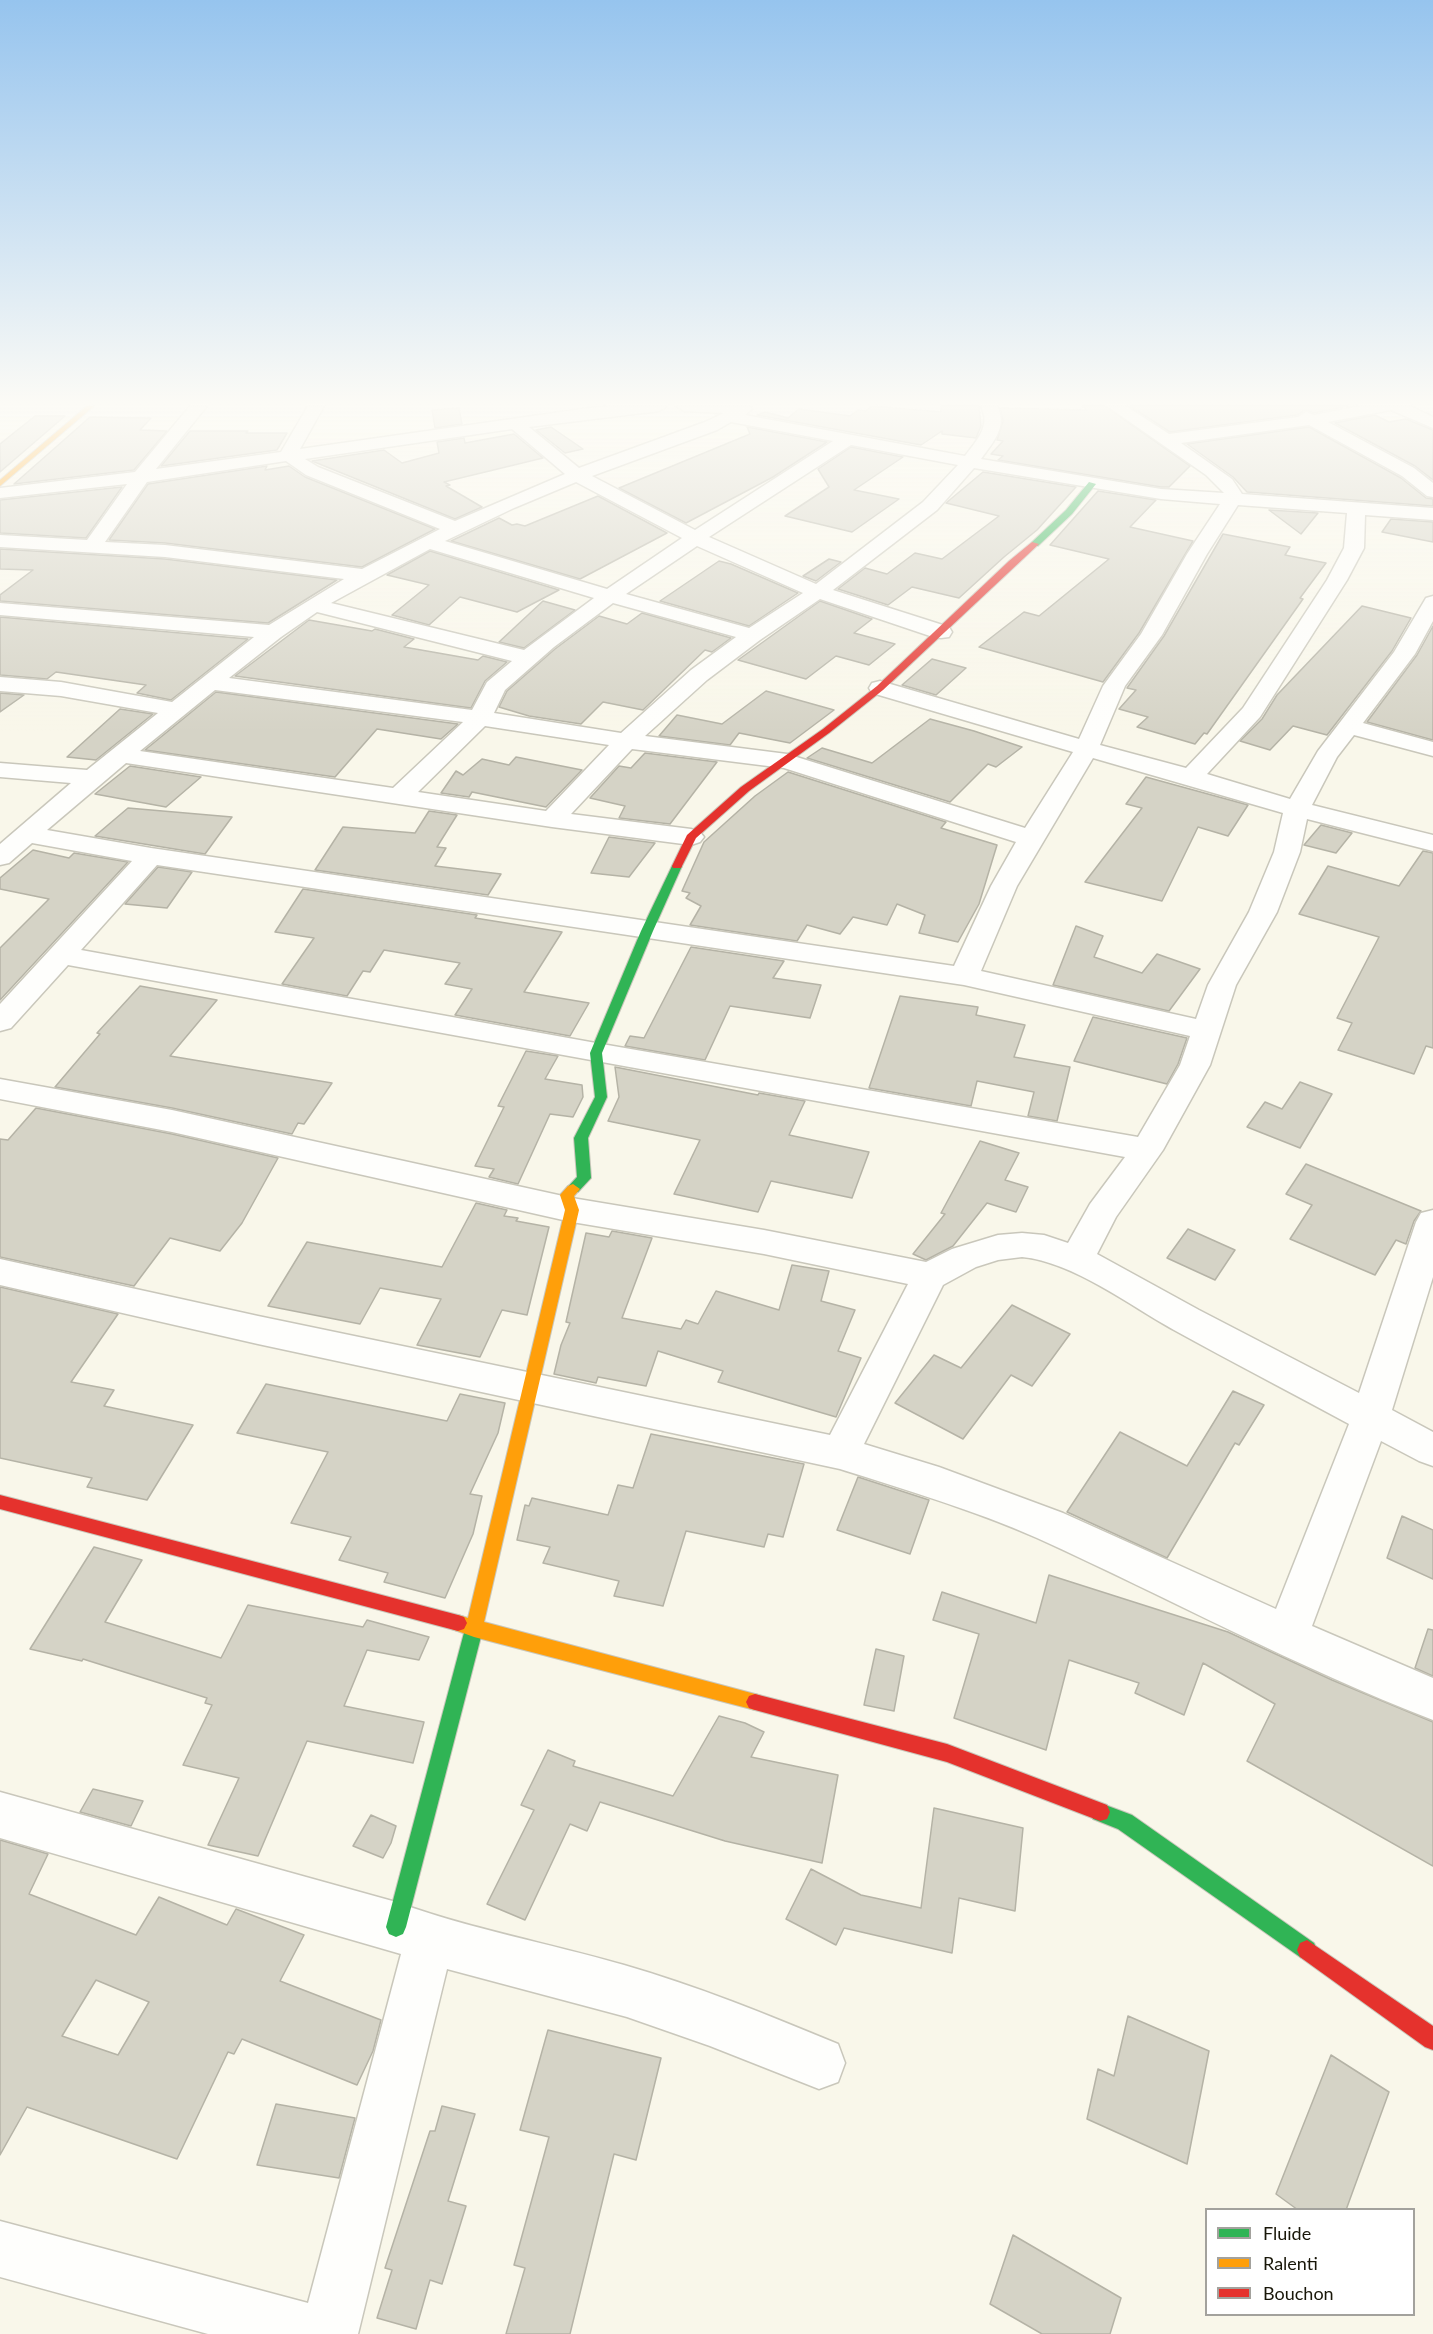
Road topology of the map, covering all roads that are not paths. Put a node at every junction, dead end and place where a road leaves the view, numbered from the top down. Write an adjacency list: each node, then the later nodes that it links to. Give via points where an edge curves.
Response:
1 (114, 515): 14 (street)
2 (422, 515): 10 (street)
3 (485, 515): 10 (street)
4 (652, 515): 11 (street)
5 (734, 515): 11 (street)
6 (918, 515): 16 (street)
7 (1067, 515): 22 (street)
8 (1222, 515): 32 (street, via 1151,635 1114,686)
9 (1356, 515): 37 (street, via 1354,548 1337,580 1252,712)
10 (455, 528): 13 (street)
11 (695, 538): 16 (street); 17 (street)
12 (0, 541): 14 (street)
13 (427, 542): 15 (street); 17 (street)
14 (92, 547): 15 (street, via 165,551)
15 (364, 575): 19 (street)
16 (818, 592): 22 (street); 23 (street)
17 (610, 596): 23 (street); 24 (street)
18 (1433, 603): 30 (street, via 1404,654)
19 (313, 605): 21 (street); 24 (street)
20 (0, 609): 21 (street)
21 (273, 632): 25 (street)
22 (941, 632): 27 (street)
23 (752, 635): 31 (street, via 699,675)
24 (528, 658): 29 (street, via 495,687)
25 (212, 683): 28 (street); 29 (street)
26 (0, 684): 28 (street, via 61,689)
27 (879, 688): 32 (street); 35 (street)
28 (178, 710): 34 (street)
29 (480, 718): 31 (street); 39 (street)
30 (1347, 726): 33 (street); 40 (street)
31 (626, 741): 35 (street); 41 (street)
32 (1088, 749): 37 (street); 44 (street)
33 (1433, 749)
34 (121, 755): 38 (street); 39 (street)
35 (787, 761): 43 (street, via 745,789); 44 (street)
36 (0, 770): 38 (street)
37 (1191, 777): 40 (street)
38 (92, 778): 42 (street)
39 (400, 795): 41 (street)
40 (1297, 809): 45 (street); 52 (street, via 1287,852 1263,912 1222,985)
41 (552, 819): 43 (street)
42 (27, 834): 46 (street); 47 (street)
43 (691, 837): 48 (street)
44 (1031, 838): 50 (street, via 1004,886)
45 (1433, 843)
46 (151, 856): 48 (street); 49 (street)
47 (0, 857)
48 (647, 931): 50 (street); 53 (street)
49 (60, 955): 51 (street); 53 (street)
50 (964, 976): 52 (street)
51 (0, 1022)
52 (1207, 1030): 55 (street, via 1195,1065)
53 (596, 1053): 55 (street); 56 (street, via 601,1097 581,1138 584,1178 567,1196)
54 (0, 1089): 56 (street, via 172,1121)
55 (1147, 1149): 58 (street, via 1102,1212)
56 (572, 1210): 60 (street, via 764,1242); 61 (street)
57 (1433, 1222): 62 (street)
58 (1077, 1259): 60 (street, via 1044,1247 1023,1245 964,1258); 62 (street)
59 (0, 1272): 61 (street)
60 (930, 1276): 64 (street)
61 (530, 1386): 64 (street); 66 (street)
62 (1370, 1418): 63 (street); 67 (street)
63 (1433, 1450)
64 (840, 1453): 67 (street, via 925,1479 1049,1525)
65 (0, 1502): 66 (street)
66 (474, 1627): 70 (street); 71 (street, via 947,1753 1125,1822)
67 (1287, 1635): 68 (street)
68 (1433, 1698)
69 (0, 1815): 70 (street)
70 (413, 1934): 72 (street, via 601,1983); 75 (street)
71 (1433, 2039)
72 (819, 2062)
73 (0, 2249): 74 (street)
74 (316, 2334)
75 (329, 2334)

